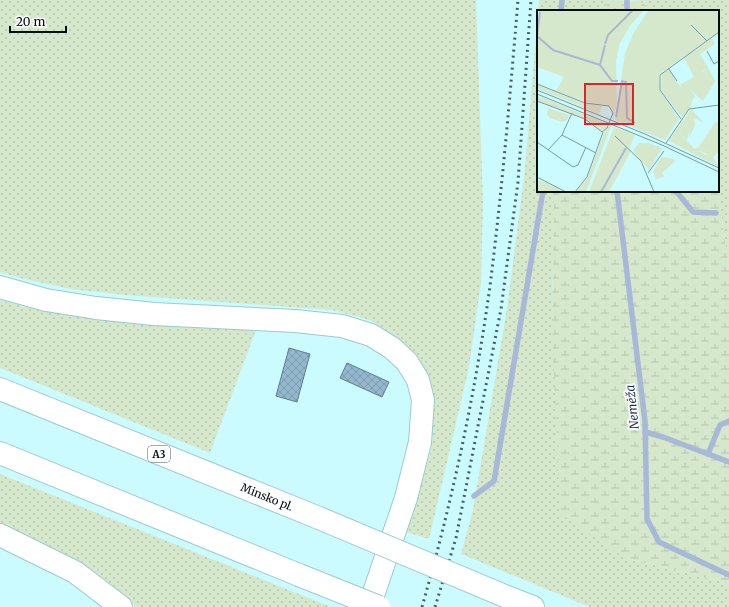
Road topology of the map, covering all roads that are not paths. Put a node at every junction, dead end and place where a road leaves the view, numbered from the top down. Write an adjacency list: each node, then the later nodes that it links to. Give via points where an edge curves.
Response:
1 (0, 287): 6 (highway, via 46,300 96,308 342,326 371,335 392,348 407,362 418,380 423,400 420,442 406,498)
2 (0, 389): 8 (highway, Minsko pl. / A3, bridge)
3 (0, 452): 7 (highway, bridge)
4 (0, 535): 5 (highway, via 75,572)
5 (121, 607)
6 (370, 607)
7 (379, 607)
8 (533, 607)

